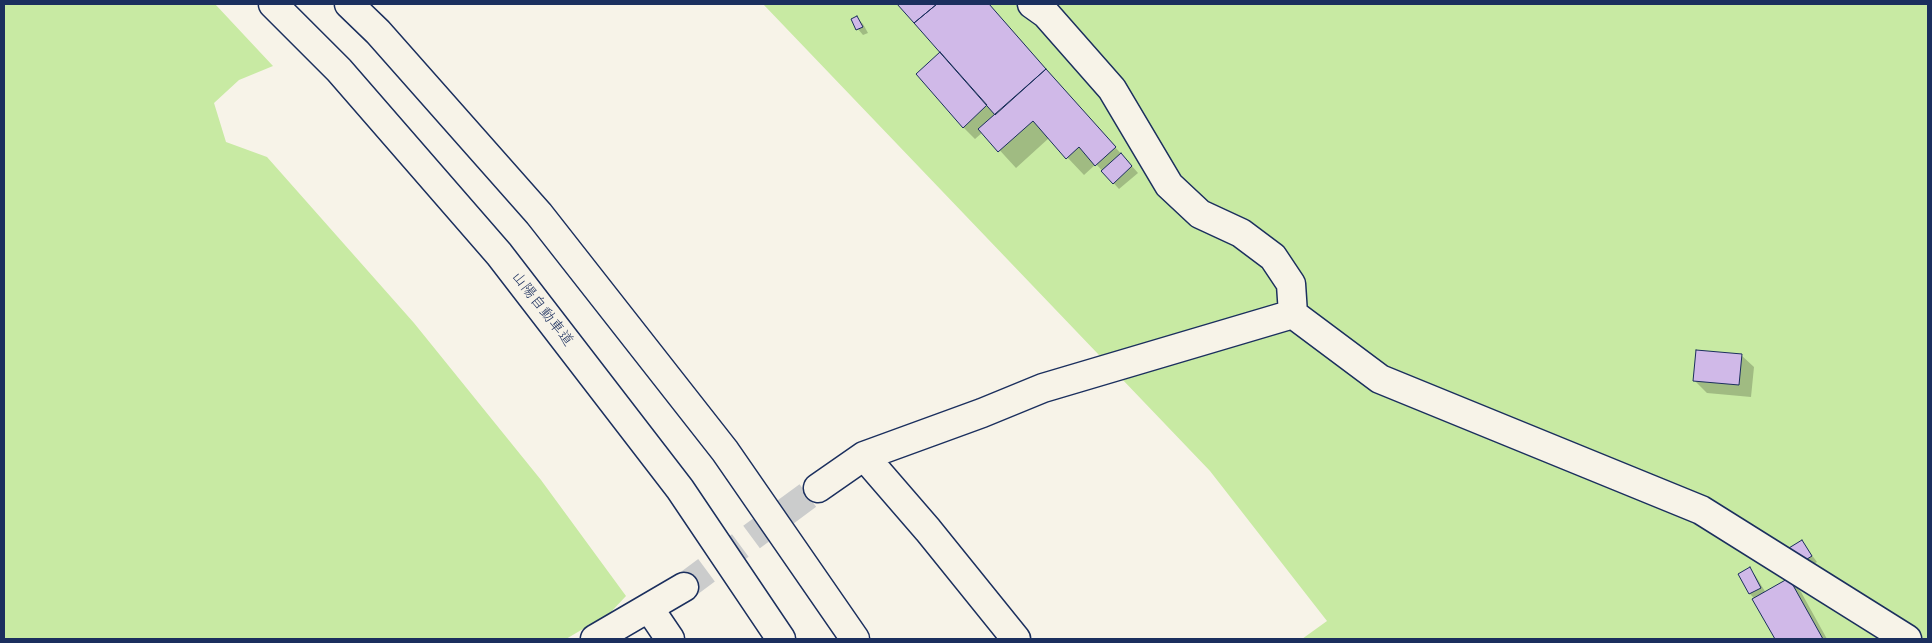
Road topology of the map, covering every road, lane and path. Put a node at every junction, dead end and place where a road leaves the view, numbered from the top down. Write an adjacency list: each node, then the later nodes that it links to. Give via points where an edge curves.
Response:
1 (273, 4): 11 (main road, 山陽自動車道, via 338,70 499,254 680,489)
2 (350, 4): 12 (main road, via 539,214 725,451)
3 (1032, 4): 4 (main road, via 1046,14 1112,89 1169,185 1200,214 1241,233 1273,257 1291,284)
4 (1294, 314): 5 (main road, via 1043,388); 14 (main road, via 1380,379 1701,510)
5 (864, 456): 6 (main road); 13 (main road)
6 (818, 488)
7 (684, 587): 8 (main road)
8 (649, 608): 9 (main road); 10 (main road)
9 (595, 639)
10 (670, 639)
11 (781, 639)
12 (855, 639)
13 (1016, 639)
14 (1907, 639)

